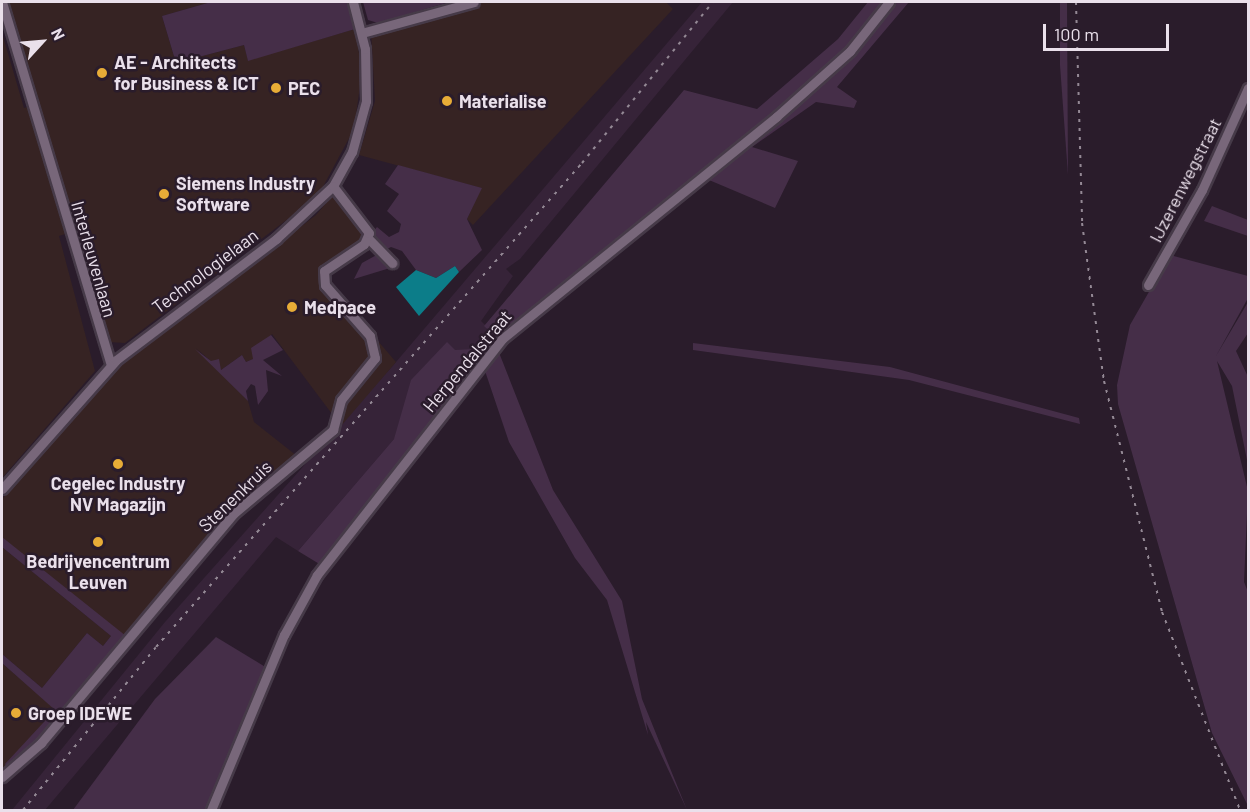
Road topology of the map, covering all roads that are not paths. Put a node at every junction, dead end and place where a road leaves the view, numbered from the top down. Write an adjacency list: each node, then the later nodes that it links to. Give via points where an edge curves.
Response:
1 (2, 2): 11 (street, Interleuvenlaan)
2 (353, 2): 5 (street, Technologielaan)
3 (474, 2): 5 (street)
4 (889, 2): 14 (street, Herpendalstraat, via 844,56 776,117 502,339 317,574 284,635)
5 (362, 33): 7 (street, Technologielaan, via 366,101 352,152)
6 (1248, 88): 10 (street, IJzerenwegstraat, via 1198,198)
7 (333, 186): 8 (street, via 366,227); 11 (street, Technologielaan, via 276,239)
8 (368, 238): 9 (street); 13 (street, Stenenkruis, via 329,266 323,277 377,350 341,400 337,425 233,514 41,742)
9 (392, 263)
10 (1148, 285)
11 (111, 365): 12 (street)
12 (2, 489)
13 (2, 777)
14 (211, 810)

